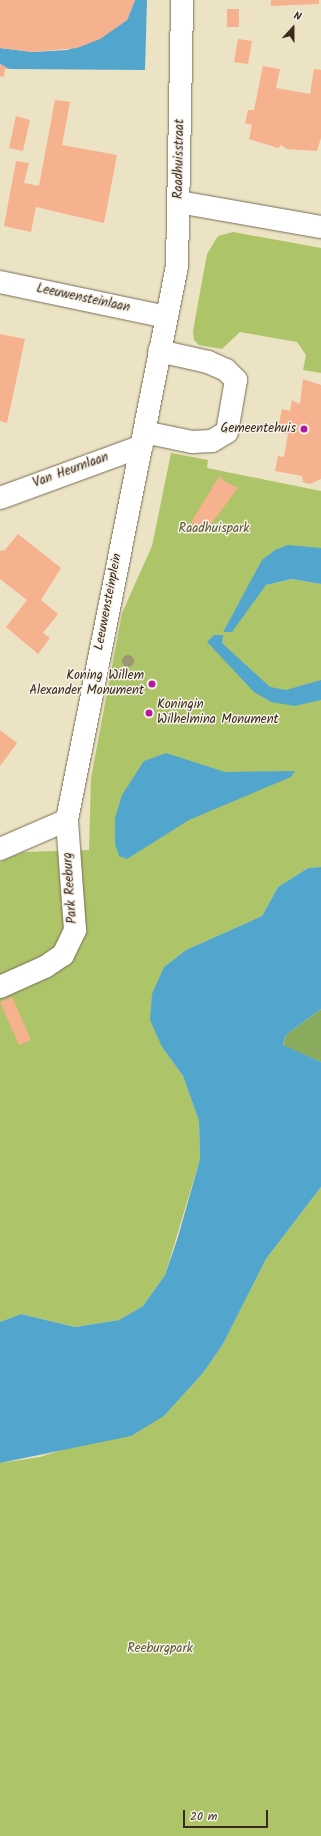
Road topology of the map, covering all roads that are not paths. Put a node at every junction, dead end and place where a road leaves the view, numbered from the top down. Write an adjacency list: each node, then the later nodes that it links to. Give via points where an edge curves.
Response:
1 (182, 0): 2 (street, Raadhuisstraat)
2 (179, 202): 3 (street); 5 (street, Raadhuisstraat, via 177,266)
3 (321, 227)
4 (0, 282): 5 (street, Leeuwensteinlaan)
5 (166, 317): 6 (street, Leeuwensteinplein)
6 (159, 351): 7 (street, Leeuwensteinplein); 7 (street, via 208,362 226,370 236,380 227,432 212,441)
7 (143, 439): 8 (street, Van Heurnlaan); 9 (street, Leeuwensteinplein)
8 (0, 498)
9 (67, 820): 10 (street); 11 (street, Park Reeburg, via 75,930 63,955 45,967)
10 (0, 849)
11 (0, 987)

